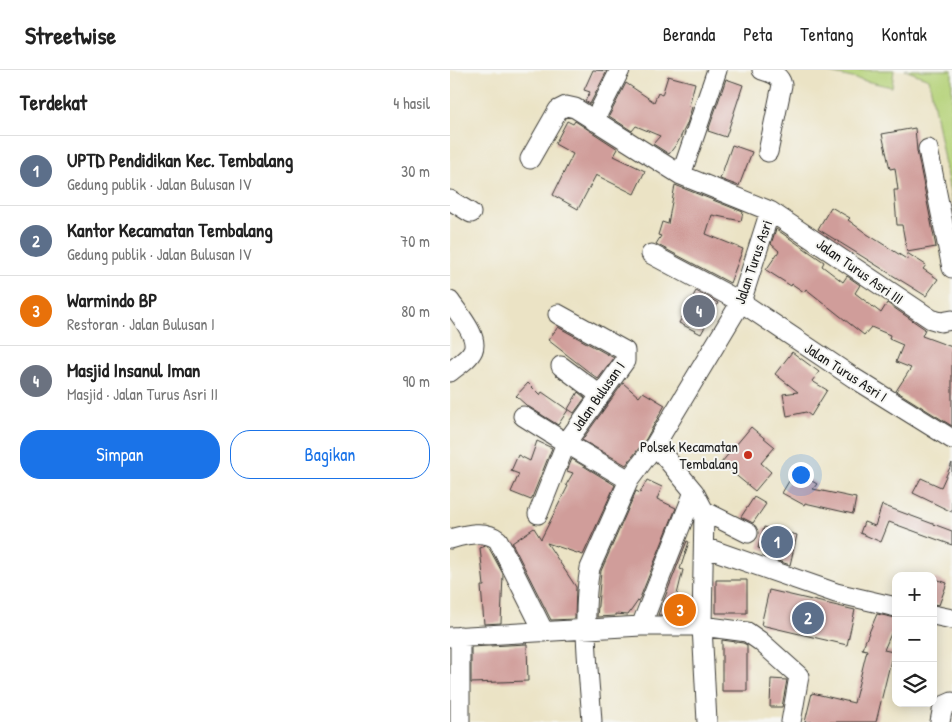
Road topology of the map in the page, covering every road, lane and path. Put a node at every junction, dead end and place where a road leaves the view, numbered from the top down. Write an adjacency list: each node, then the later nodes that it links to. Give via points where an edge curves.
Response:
1 (620, 70): 4 (street)
2 (716, 70): 8 (street)
3 (762, 70): 6 (street, via 777,76 782,85)
4 (594, 121): 7 (street, Jalan Turus Asri, via 576,108 566,106 558,110); 8 (street, Jalan Turus Asri)
5 (928, 149): 13 (street)
6 (768, 152)
7 (530, 160)
8 (681, 175): 10 (street, Jalan Turus Asri)
9 (450, 200): 11 (street)
10 (770, 211): 15 (street, Jalan Turus Asri); 17 (street, Jalan Turus Asri III, via 931,319 941,322)
11 (471, 213)
12 (651, 254): 15 (street, Jalan Turus Asri I)
13 (952, 268)
14 (450, 301): 19 (street, via 474,343 468,356)
15 (741, 302): 22 (street, Jalan Turus Asri I); 24 (street, Jalan Turus Asri)
16 (558, 314): 20 (street, Jalan Bulusan I, via 625,351 625,361)
17 (952, 320)
18 (561, 366): 20 (street)
19 (450, 372)
20 (600, 395): 23 (street, Jalan Bulusan I)
21 (523, 416): 23 (street)
22 (952, 439)
23 (566, 443): 25 (street, Jalan Bulusan I); 28 (street)
24 (655, 445): 25 (street); 26 (street)
25 (629, 480): 37 (street, via 590,568)
26 (694, 492): 27 (street); 35 (street)
27 (704, 511): 29 (street); 31 (street)
28 (538, 514)
29 (748, 533)
30 (450, 539): 38 (street, via 482,533 491,534 498,540)
31 (704, 547): 32 (street, via 836,593); 36 (street)
32 (892, 606)
33 (937, 616): 34 (street)
34 (952, 620)
35 (641, 626): 36 (street); 37 (street)
36 (702, 626): 43 (street); 44 (street, via 747,632 798,673 800,680)
37 (587, 630): 38 (street); 42 (street)
38 (544, 632): 39 (street)
39 (455, 637): 41 (street)
40 (952, 702): 45 (street, via 943,706)
41 (460, 722)
42 (592, 722)
43 (707, 722)
44 (791, 722)
45 (940, 722)

